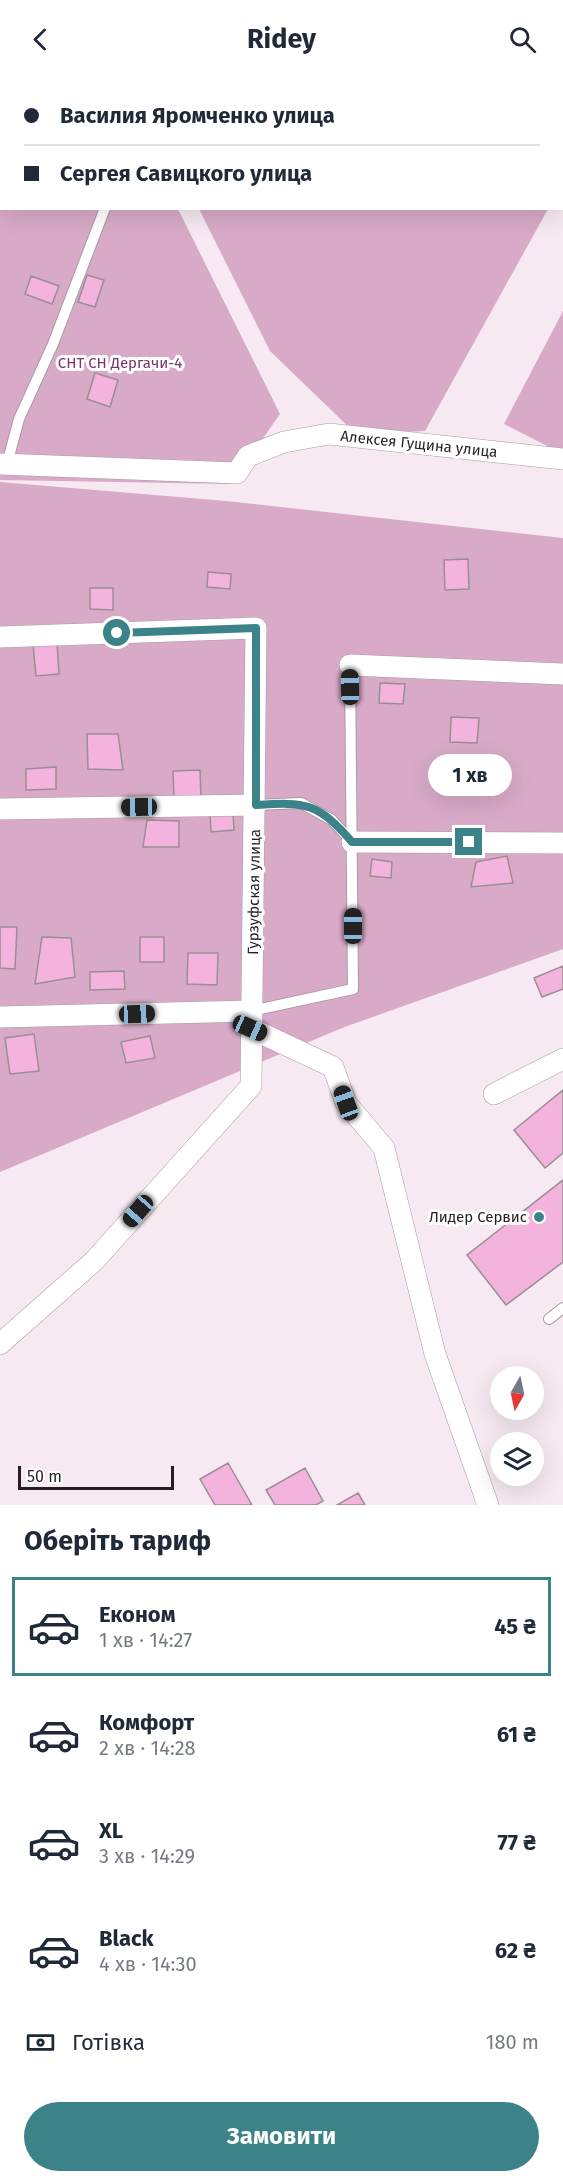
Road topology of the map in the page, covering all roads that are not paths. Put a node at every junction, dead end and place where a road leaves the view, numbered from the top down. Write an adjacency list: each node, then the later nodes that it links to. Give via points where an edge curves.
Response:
1 (104, 210): 3 (lane)
2 (563, 459): 3 (street, Алексея Гущина улица, via 329,434 284,442 248,456 237,472)
3 (3, 464)
4 (0, 637): 7 (street, Гурзуфская улица, via 256,628)
5 (350, 665): 6 (street); 9 (lane)
6 (563, 674)
7 (256, 805): 8 (street); 9 (lane, via 301,803 333,820); 12 (street, Гурзуфская улица)
8 (0, 809)
9 (352, 842): 10 (street); 12 (lane, via 353,989)
10 (563, 843)
11 (0, 1017): 12 (street)
12 (250, 1020): 17 (street, Гурзуфская улица, via 251,1086 94,1261); 18 (street, via 333,1067 346,1103 384,1148 435,1354)
13 (563, 1059): 14 (street)
14 (494, 1094)
15 (563, 1308): 16 (lane)
16 (549, 1319)
17 (0, 1344)
18 (488, 1505)

